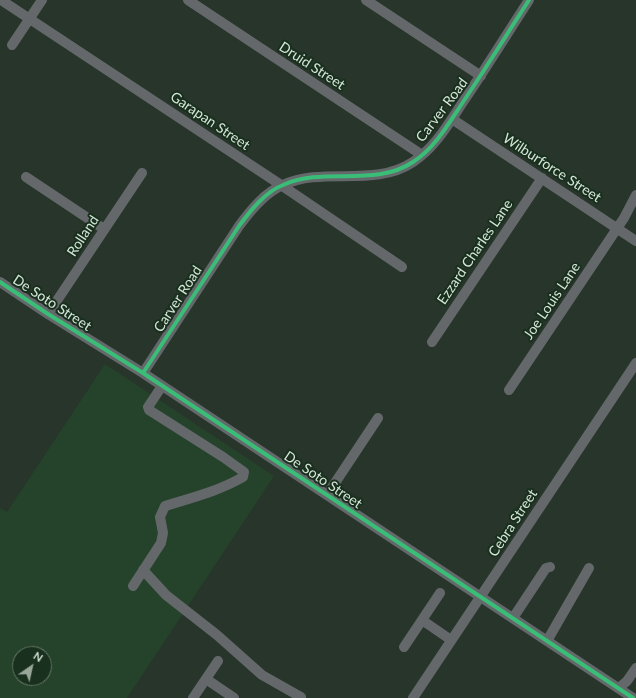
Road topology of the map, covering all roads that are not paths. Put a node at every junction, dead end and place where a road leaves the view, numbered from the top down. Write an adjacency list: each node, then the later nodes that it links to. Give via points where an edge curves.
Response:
1 (1, 0): 6 (street, Garapan Street)
2 (42, 0): 6 (street)
3 (188, 0): 10 (street, Druid Street)
4 (366, 0): 8 (street)
5 (529, 0): 8 (street, Carver Road)
6 (29, 20): 7 (street); 14 (street, Garapan Street)
7 (12, 45)
8 (481, 76): 9 (street, Carver Road)
9 (452, 118): 10 (street, Carver Road); 13 (street, Wilburforce Street)
10 (422, 155): 14 (street, Carver Road, via 413,162 384,173 313,177)
11 (142, 173): 17 (street, Rolland)
12 (26, 177): 17 (street)
13 (542, 178): 16 (street, Wilburforce Street); 22 (street, Ezzard Charles Lane)
14 (281, 185): 19 (street, Garapan Street); 24 (street, Carver Road, via 264,198 239,226)
15 (636, 195): 16 (street, Joe Louis Lane)
16 (617, 228): 18 (street, Wilburforce Street); 26 (street, Joe Louis Lane)
17 (104, 229): 21 (street, Rolland)
18 (636, 241)
19 (402, 267)
20 (0, 282): 21 (street, De Soto Street)
21 (48, 314): 24 (street, De Soto Street)
22 (432, 342)
23 (636, 363): 34 (street, Cebra Street)
24 (142, 373): 25 (street, De Soto Street)
25 (162, 386): 28 (street, De Soto Street); 31 (street, via 148,410 244,472 243,477 234,483 165,506 160,517 163,533 161,543)
26 (509, 390)
27 (378, 418): 28 (street)
28 (327, 495): 34 (street, De Soto Street)
29 (550, 567): 35 (street, via 546,568)
30 (589, 568): 38 (street)
31 (143, 570): 32 (street); 44 (street, via 166,595 262,675)
32 (133, 586)
33 (440, 593): 36 (street)
34 (481, 597): 35 (street, De Soto Street); 37 (street, Cebra Street)
35 (513, 618): 38 (street, De Soto Street)
36 (422, 620): 37 (street); 39 (street)
37 (451, 640): 47 (street, Cebra Street)
38 (547, 641): 43 (street, De Soto Street)
39 (404, 647)
40 (218, 661): 42 (street)
41 (636, 668): 43 (street)
42 (206, 679): 45 (street); 46 (street)
43 (619, 688): 48 (street, De Soto Street)
44 (301, 697)
45 (193, 698)
46 (234, 698)
47 (413, 698)
48 (633, 698)

